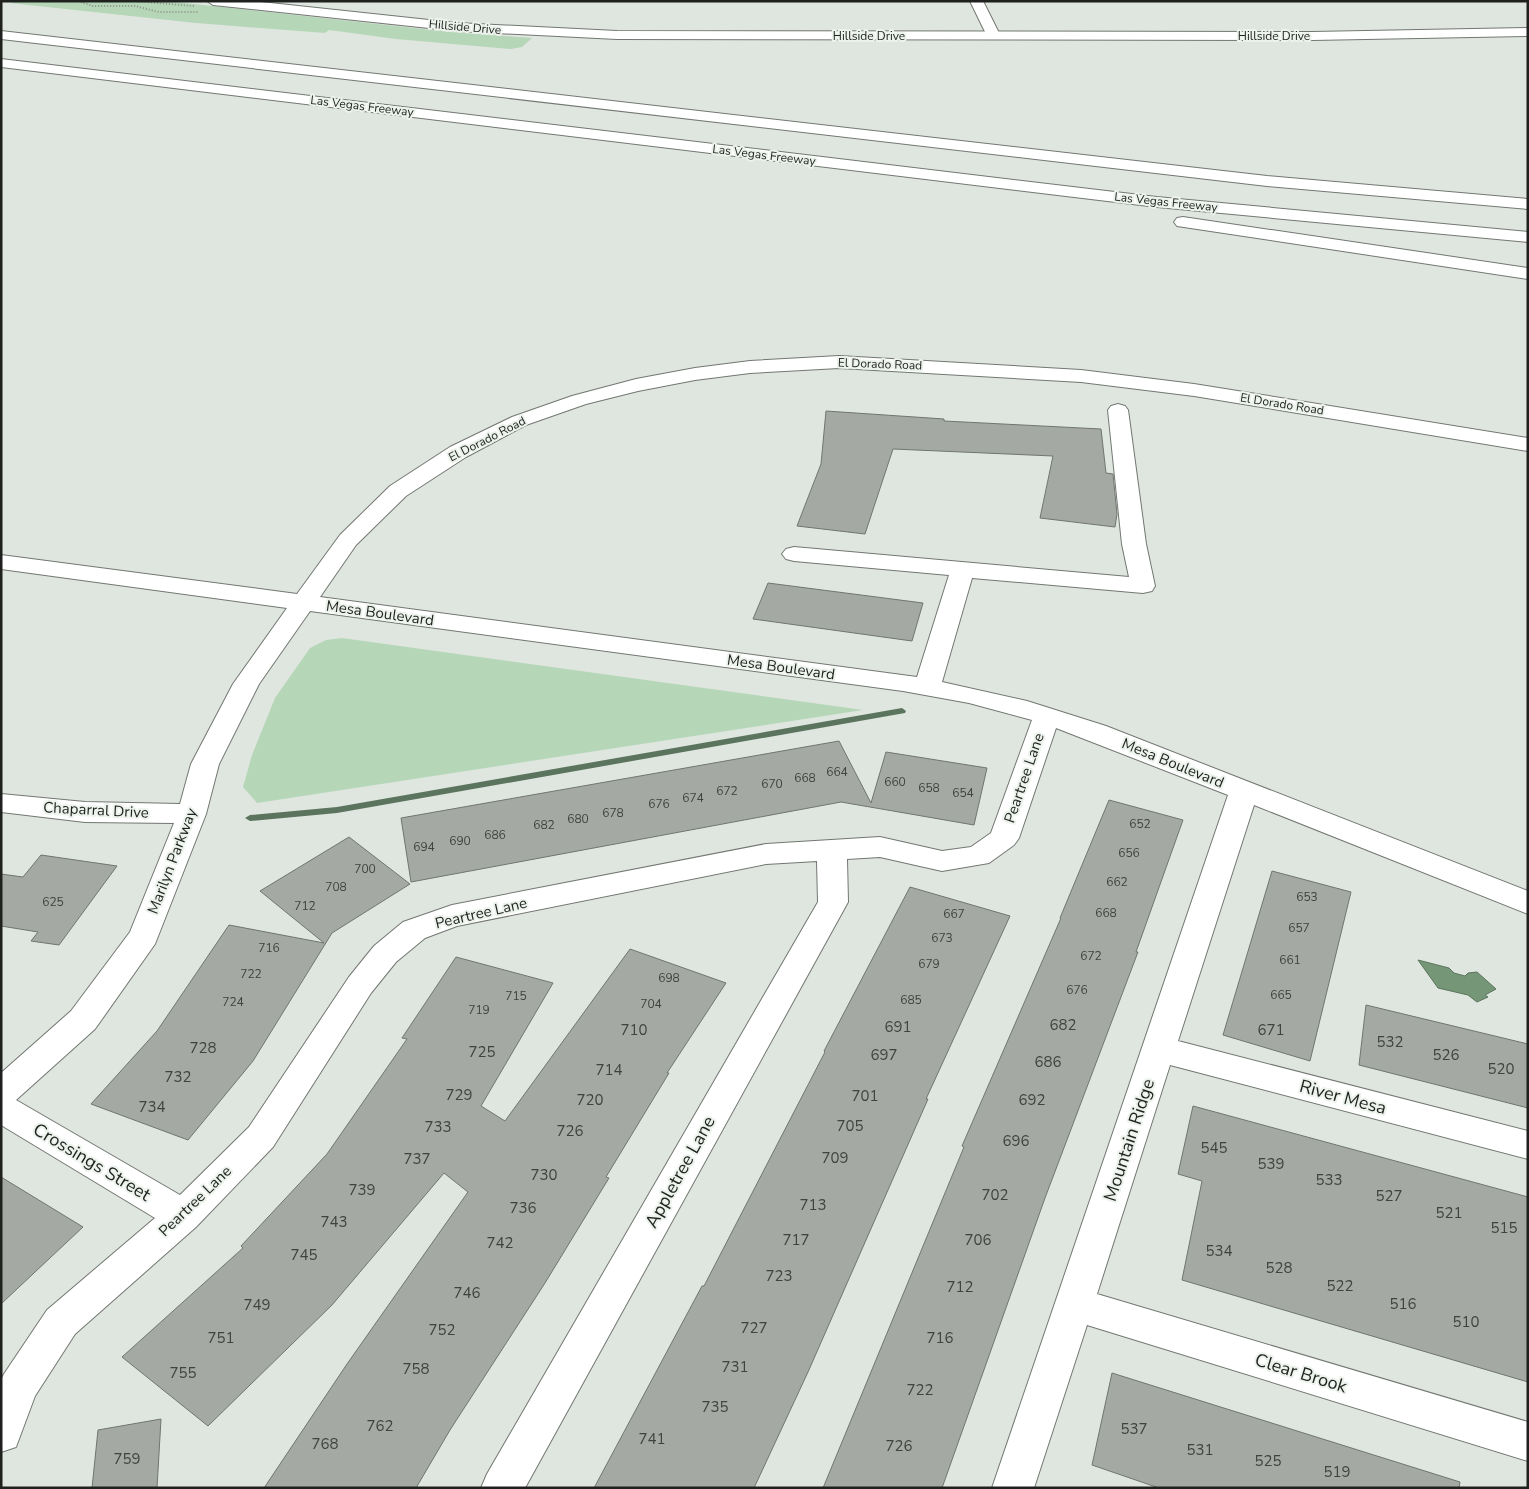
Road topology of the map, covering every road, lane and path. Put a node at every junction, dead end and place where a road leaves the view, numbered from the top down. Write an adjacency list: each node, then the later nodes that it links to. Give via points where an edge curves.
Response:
1 (212, 1): 4 (main road, Hillside Drive, via 457,27 568,34)
2 (976, 1): 4 (main road)
3 (1528, 32): 4 (main road, Hillside Drive, via 1312,36)
4 (993, 35)
5 (1, 36): 8 (main road, Las Vegas Freeway, via 1267,181)
6 (1, 63): 7 (main road, Las Vegas Freeway)
7 (797, 158): 9 (main road, Las Vegas Freeway, via 1157,202); 10 (main road, via 1085,207)
8 (1528, 204)
9 (1528, 237)
10 (1528, 274)
11 (1118, 410): 15 (main road, via 1134,544 1143,586)
12 (1528, 445): 16 (main road, El Dorado Road, via 1194,390 1081,376 839,362 750,366 636,385 579,400 519,421 458,452 398,491 348,540)
13 (794, 554): 15 (main road)
14 (1, 562): 16 (main road, Mesa Boulevard)
15 (964, 569): 17 (main road)
16 (305, 603): 17 (main road, Mesa Boulevard); 21 (main road, Marilyn Parkway, via 246,684 205,764)
17 (927, 687): 18 (main road, Mesa Boulevard)
18 (1047, 715): 19 (main road, Mesa Boulevard); 22 (main road, Peartree Lane, via 1004,838 979,856 942,861 880,847)
19 (1244, 792): 23 (main road, Mesa Boulevard); 24 (main road, Mountain Ridge)
20 (1, 803): 21 (main road, Chaparral Drive, via 85,812)
21 (192, 814): 25 (main road, Marilyn Parkway, via 144,936 83,1020)
22 (832, 850): 28 (main road, Peartree Lane, via 766,854 452,916 414,930 386,954 360,985 261,1137); 32 (main road, Appletree Lane, via 833,902)
23 (1528, 903)
24 (1158, 1050): 27 (main road, River Mesa); 29 (main road, Mountain Ridge)
25 (1, 1093)
26 (1, 1108): 28 (main road, Crossings Street)
27 (1528, 1146)
28 (183, 1216): 30 (main road, Peartree Lane, via 61,1322 18,1387)
29 (1074, 1304): 31 (main road, Clear Brook); 33 (main road, Mountain Ridge)
30 (1, 1433)
31 (1528, 1442)
32 (502, 1488)
33 (1013, 1488)

